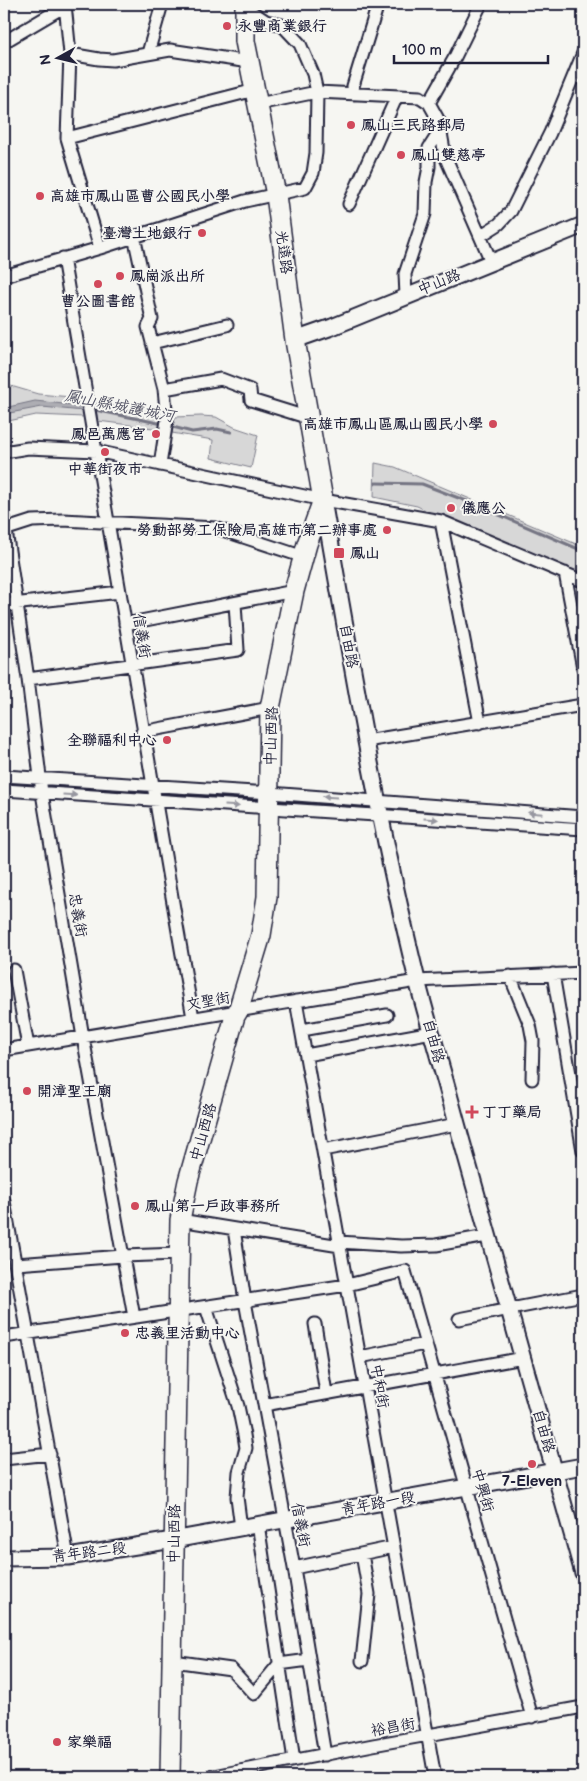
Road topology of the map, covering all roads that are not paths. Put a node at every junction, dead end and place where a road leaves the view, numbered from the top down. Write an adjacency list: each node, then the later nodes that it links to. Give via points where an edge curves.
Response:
1 (162, 4): 7 (street)
2 (378, 4): 12 (street, via 353,86)
3 (481, 4): 15 (street, via 456,57)
4 (65, 5): 6 (street); 9 (street)
5 (244, 5): 10 (main road, 光遠路); 11 (street, via 266,21 282,26 300,44)
6 (4, 42)
7 (148, 53): 9 (street, via 113,60); 10 (street, via 170,50)
8 (583, 53): 22 (street, via 550,133 511,211 499,224)
9 (70, 54): 17 (street)
10 (249, 62): 14 (main road, 光遠路)
11 (317, 92): 12 (street); 14 (street); 18 (street, via 313,174 305,188)
12 (354, 94): 13 (street)
13 (397, 96): 15 (street, via 420,97); 19 (street)
14 (257, 97): 17 (street); 18 (main road, 光遠路)
15 (429, 103): 16 (street)
16 (440, 130): 22 (street, via 446,156); 27 (street, via 429,148 425,214 405,274)
17 (67, 138): 23 (street)
18 (276, 195): 21 (street, via 245,201); 29 (main road, 光遠路)
19 (349, 204)
20 (583, 224): 25 (street, 中山路)
21 (134, 236): 23 (street); 30 (street, via 152,319 148,327)
22 (480, 236): 25 (street)
23 (100, 248): 24 (street)
24 (63, 258): 26 (street); 33 (street, 信義街)
25 (491, 261): 27 (street, 中山路)
26 (4, 276)
27 (406, 296): 29 (street, 中山路)
28 (228, 325): 30 (street)
29 (296, 340): 32 (main road, 光遠路)
30 (152, 343): 31 (street)
31 (164, 389): 32 (street, via 221,379 250,390 251,400); 35 (street, via 167,425)
32 (309, 418): 36 (main road, 光遠路)
33 (96, 451): 34 (street, via 28,448); 35 (street); 39 (street, 信義街)
34 (4, 452)
35 (160, 465): 36 (street)
36 (323, 500): 38 (street); 41 (main road, 中山西路); 57 (street, 自由路)
37 (4, 517): 40 (street, 忠義街)
38 (441, 521): 42 (street); 55 (street)
39 (109, 523): 40 (street, via 32,521); 41 (street, via 216,528); 45 (street, 信義街)
40 (5, 529): 46 (street, 忠義街)
41 (304, 557): 44 (main road, 中山西路)
42 (565, 574): 43 (street); 51 (street)
43 (583, 581)
44 (294, 591): 47 (street); 54 (main road, 中山西路)
45 (120, 592): 46 (street); 49 (street, 信義街)
46 (16, 603): 48 (street); 52 (street, 忠義街)
47 (235, 603): 49 (street); 50 (street, via 238,650)
48 (4, 605)
49 (125, 624): 50 (street, 信義街)
50 (132, 664): 52 (street); 56 (street, 信義街)
51 (583, 668)
52 (28, 679): 59 (street, 忠義街)
53 (583, 706): 55 (street)
54 (270, 708): 56 (street); 63 (main road, 中山西路)
55 (480, 723): 57 (street)
56 (142, 732): 60 (street, 信義街)
57 (366, 741): 65 (street, 自由路)
58 (4, 776): 59 (street)
59 (40, 778): 60 (street); 62 (street, 忠義街)
60 (152, 786): 63 (street); 64 (street, 信義街)
61 (4, 790): 62 (street)
62 (42, 793): 64 (street, one-way to 64); 80 (street, 忠義街)
63 (269, 800): 64 (street, one-way to 63); 65 (street, one-way to 63); 66 (street); 75 (main road, 中山西路, via 267,897 261,936)
64 (155, 801): 77 (street, 信義街)
65 (378, 801): 66 (street, 自由路); 67 (street, one-way to 65)
66 (382, 816): 68 (street, one-way to 68); 73 (street, 自由路)
67 (583, 817)
68 (583, 829)
69 (14, 970): 81 (street)
70 (583, 971): 71 (street, 文聖街)
71 (553, 974): 72 (street, 文聖街); 87 (street)
72 (510, 976): 73 (street, 文聖街); 84 (street, via 530,1025 534,1049)
73 (417, 981): 74 (street, 文聖街); 79 (street, 自由路)
74 (296, 1001): 75 (street, 文聖街); 78 (street, 中和街)
75 (238, 1011): 77 (street, 文聖街); 89 (main road, 中山西路, via 188,1181)
76 (387, 1015): 78 (street)
77 (193, 1018): 80 (street, 文聖街)
78 (302, 1030): 83 (street, 中和街)
79 (432, 1032): 83 (street); 85 (street, 自由路)
80 (83, 1037): 81 (street, 文聖街); 94 (street, 忠義街)
81 (28, 1046): 82 (street, 文聖街)
82 (4, 1050)
83 (306, 1055): 86 (street, 中和街)
84 (532, 1079)
85 (457, 1124): 86 (street); 91 (street, 自由路)
86 (323, 1150): 92 (street, 中和街)
87 (583, 1151)
88 (4, 1201): 95 (street)
89 (180, 1220): 90 (street); 93 (main road, 中山西路)
90 (234, 1229): 92 (street); 98 (street, 信義街)
91 (488, 1236): 92 (street, via 401,1246); 100 (street, 自由路)
92 (340, 1244): 96 (street, 中和街)
93 (179, 1254): 94 (street); 101 (main road, 中山西路)
94 (123, 1256): 95 (street); 102 (street, 忠義街)
95 (16, 1264): 105 (street)
96 (347, 1285): 98 (street); 107 (street, 中興街, via 405,1272); 108 (street, 中和街)
97 (583, 1295): 100 (street)
98 (244, 1301): 99 (street); 113 (street, 信義街)
99 (206, 1307): 101 (street); 122 (street, via 238,1406 244,1435 246,1448 237,1496)
100 (509, 1309): 103 (street); 109 (street, 自由路)
101 (179, 1311): 102 (street); 123 (main road, 中山西路)
102 (134, 1318): 105 (street)
103 (459, 1319)
104 (315, 1324): 112 (street)
105 (28, 1333): 106 (street); 114 (street)
106 (4, 1337)
107 (425, 1344): 108 (street); 110 (street, 中興街)
108 (360, 1357): 111 (street, 中和街)
109 (523, 1358): 110 (street); 117 (street, 自由路)
110 (434, 1374): 111 (street); 118 (street, 中興街)
111 (365, 1386): 112 (street); 119 (street, 中和街)
112 (326, 1393): 113 (street)
113 (264, 1405): 120 (street, 信義街)
114 (50, 1454): 115 (street); 126 (street)
115 (4, 1459)
116 (583, 1466): 117 (street, 青年路一段)
117 (555, 1471): 118 (street, 青年路一段); 129 (street, 自由路)
118 (466, 1487): 119 (street, 青年路一段); 135 (street, 中興街)
119 (386, 1501): 120 (street, 青年路一段); 124 (street, 中和街)
120 (285, 1520): 121 (street, 青年路一段); 128 (street, 信義街)
121 (258, 1524): 122 (street, 青年路一段); 133 (street)
122 (242, 1528): 123 (street, 青年路一段)
123 (173, 1540): 126 (street, 青年路二段); 131 (main road, 中山西路)
124 (394, 1548): 125 (street); 136 (street, 中和街)
125 (362, 1554): 128 (street); 132 (street, via 369,1594)
126 (68, 1557): 127 (street, 青年路二段)
127 (4, 1558)
128 (294, 1568): 130 (street, 信義街)
129 (583, 1574)
130 (309, 1660): 133 (street); 137 (street, 信義街)
131 (172, 1661): 133 (street, via 231,1669 254,1694); 139 (main road, 中山西路)
132 (362, 1661)
133 (280, 1664): 138 (street)
134 (583, 1707): 135 (street, 裕昌街)
135 (532, 1717): 136 (street, 裕昌街)
136 (428, 1736): 137 (street, 裕昌街); 141 (street, 中和街)
137 (326, 1755): 138 (street, 裕昌街)
138 (294, 1760): 140 (street, 裕昌街)
139 (170, 1777)
140 (209, 1777)
141 (435, 1777)

